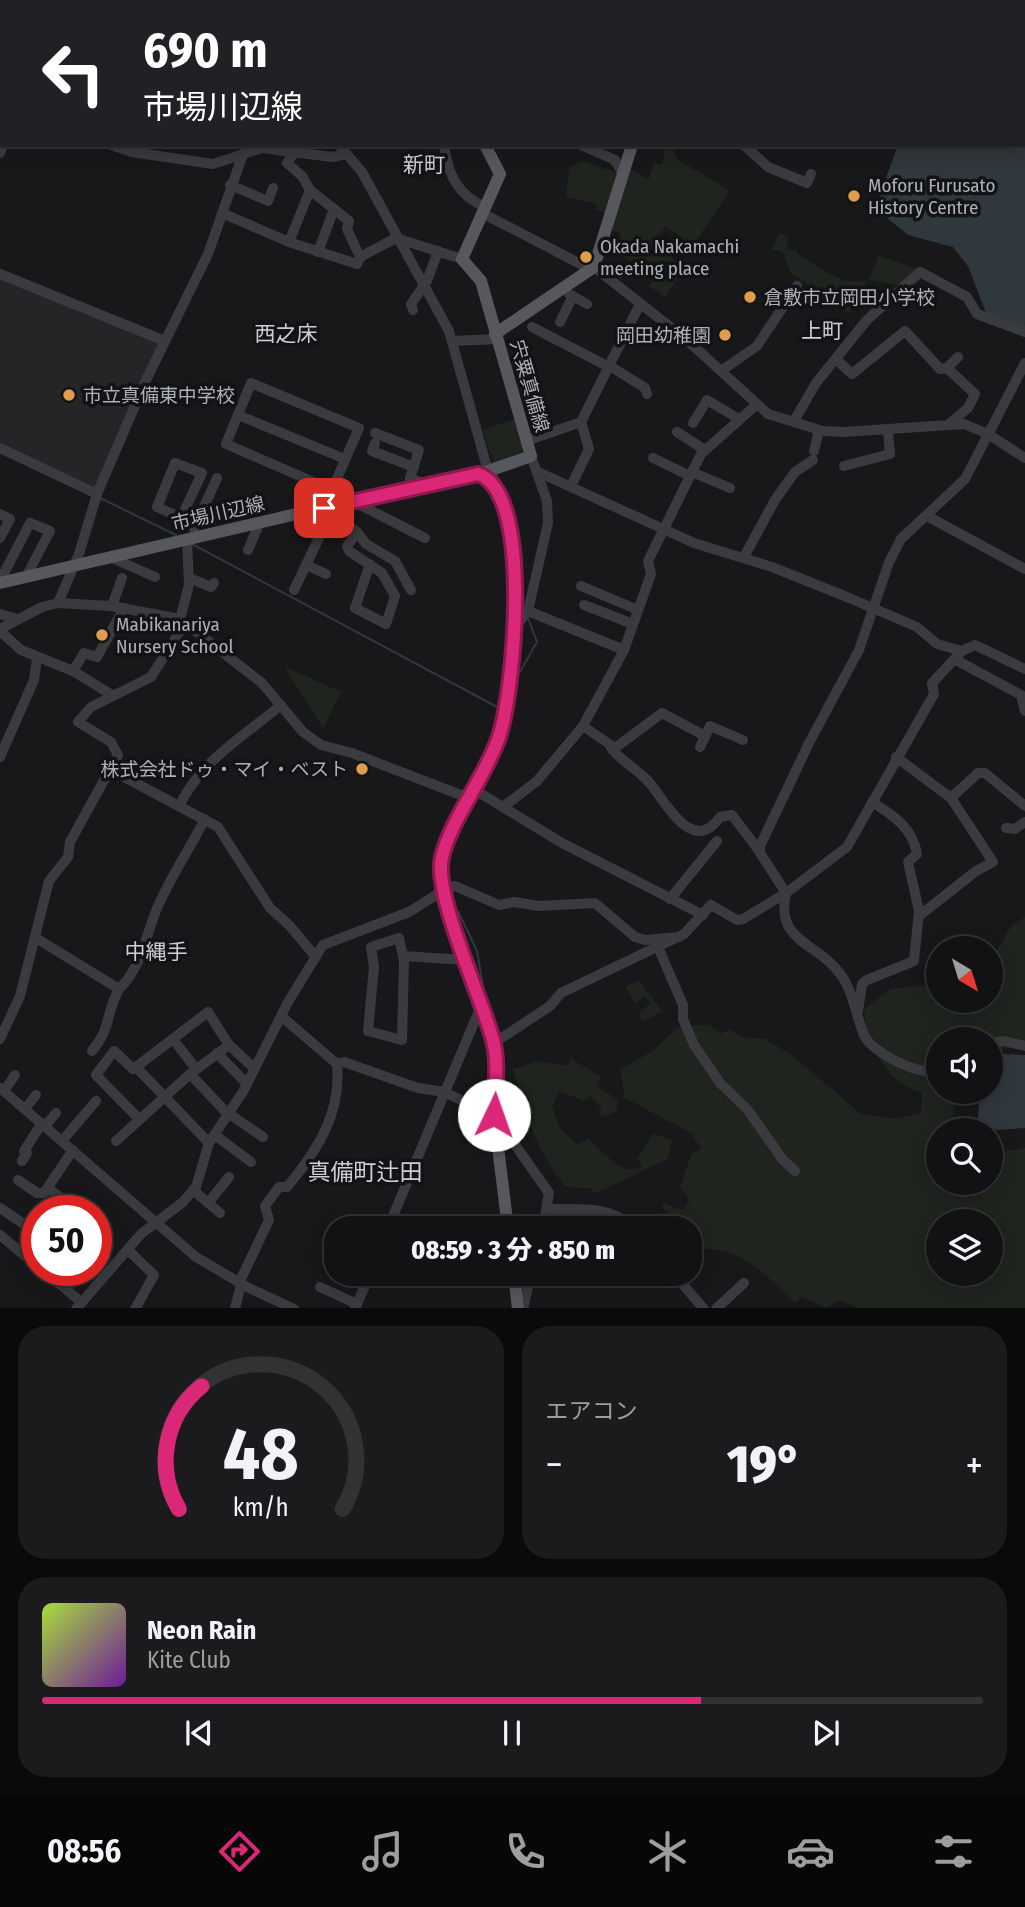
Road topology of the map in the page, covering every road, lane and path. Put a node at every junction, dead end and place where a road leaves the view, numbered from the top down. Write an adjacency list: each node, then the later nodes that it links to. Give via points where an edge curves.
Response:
1 (117, 147): 8 (street, via 213,164)
2 (444, 147): 16 (street, via 447,171 466,199)
3 (486, 147): 16 (main road, via 500,174)
4 (586, 147): 10 (street, via 615,160)
5 (631, 147): 10 (main road)
6 (746, 147): 11 (street, via 768,167 807,183)
7 (347, 149): 9 (street, via 332,157); 18 (street)
8 (242, 151): 9 (street); 12 (street)
9 (295, 152): 14 (street, via 287,163)
10 (623, 174): 24 (main road)
11 (811, 174)
12 (230, 185): 13 (street, via 268,201); 17 (street)
13 (273, 188)
14 (310, 190): 15 (street); 19 (street)
15 (334, 209): 21 (street); 22 (street, via 349,221 347,229)
16 (483, 210): 23 (main road); 24 (street)
17 (222, 212): 19 (street); 36 (street, via 208,254)
18 (398, 239): 20 (street); 22 (street); 26 (street)
19 (289, 242): 21 (street)
20 (438, 251): 23 (street); 26 (street)
21 (318, 252): 22 (street, via 357,264)
22 (360, 257)
23 (462, 259): 35 (main road, 宍粟真備線, via 481,281)
24 (593, 269): 28 (main road); 30 (street)
25 (0, 274): 36 (street)
26 (424, 283): 31 (street); 37 (street)
27 (797, 286): 43 (street, via 757,346)
28 (567, 293): 29 (street); 32 (street); 35 (main road)
29 (587, 304)
30 (640, 304): 41 (street); 43 (street)
31 (412, 310)
32 (560, 322)
33 (533, 327): 41 (street)
34 (1025, 332): 39 (street, via 977,314 967,297 920,272 867,320)
35 (496, 337): 37 (street); 56 (main road, 宍粟真備線)
36 (165, 341): 73 (street)
37 (454, 341): 66 (street)
38 (958, 356): 42 (street)
39 (837, 360): 42 (street, via 852,374 905,331 940,369); 48 (street, via 816,383)
40 (1025, 363): 55 (street)
41 (609, 367): 44 (street, via 645,388); 49 (street)
42 (947, 368): 51 (street, via 975,394 968,408)
43 (721, 372): 45 (street)
44 (647, 394)
45 (756, 405): 47 (street); 48 (street)
46 (238, 415): 62 (street); 62 (street, via 251,383 359,428); 72 (street, via 226,444)
47 (739, 419): 50 (street, via 707,400); 58 (street)
48 (793, 421): 52 (street)
49 (581, 422): 56 (street); 70 (street, via 589,449)
50 (693, 423)
51 (949, 424): 53 (street); 55 (street, via 964,424)
52 (819, 430): 53 (street); 87 (street, via 813,456 775,500)
53 (888, 431): 63 (street, via 890,454)
54 (677, 432): 58 (street)
55 (988, 434): 61 (street); 77 (street, via 964,479)
56 (526, 441): 59 (main road, 宍粟真備線)
57 (0, 448): 73 (street)
58 (705, 450): 67 (street)
59 (531, 456): 65 (street); 66 (main road, 宍粟真備線)
60 (653, 458): 67 (street)
61 (1025, 458)
62 (345, 460): 72 (street)
63 (844, 466)
64 (414, 467): 64 (street, via 372,452 375,438 419,450); 69 (street, via 410,478)
65 (538, 472): 70 (street); 110 (street, via 548,523)
66 (487, 474): 69 (main road, 市場川辺線); 114 (main road, via 511,532)
67 (691, 474): 71 (street); 81 (street)
68 (217, 478): 79 (street)
69 (425, 484): 74 (main road, 市場川辺線)
70 (571, 486): 81 (street)
71 (730, 488)
72 (332, 490): 75 (street)
73 (97, 494): 89 (street)
74 (352, 501): 75 (main road, 市場川辺線); 84 (street)
75 (324, 508): 80 (main road, 市場川辺線); 82 (street); 90 (street, via 328,519)
76 (0, 514): 83 (street, via 10,519)
77 (927, 516): 92 (street); 107 (street, via 901,539)
78 (181, 518): 78 (street, via 157,507 175,463 202,473); 79 (street)
79 (196, 524): 85 (street)
80 (259, 524): 85 (main road, 市場川辺線); 86 (street)
81 (665, 530): 87 (street, via 712,550); 108 (street, via 648,561 651,574)
82 (357, 532): 91 (street, via 347,546); 102 (street, via 366,544 394,561)
83 (0, 538)
84 (425, 538)
85 (188, 540): 88 (main road, 市場川辺線); 97 (street)
86 (247, 550)
87 (744, 557): 107 (street)
88 (110, 558): 89 (main road, 市場川辺線); 95 (street)
89 (74, 565): 94 (main road, 市場川辺線); 103 (street)
90 (306, 565): 93 (street); 101 (street)
91 (370, 565): 91 (street, via 382,573 395,596 386,624 355,608)
92 (1025, 569)
93 (326, 574)
94 (26, 577): 98 (main road, 市場川辺線); 98 (street, via 50,531 30,523)
95 (155, 577)
96 (122, 578): 105 (street)
97 (189, 578): 99 (street, via 211,587); 112 (street)
98 (0, 582)
99 (214, 583)
100 (581, 586): 108 (street)
101 (295, 590)
102 (411, 590)
103 (58, 603): 105 (street); 111 (street)
104 (583, 605): 113 (street)
105 (112, 606): 106 (street)
106 (124, 608): 112 (street); 120 (street, via 97,657 84,653)
107 (874, 609): 117 (street, via 926,632 937,644); 142 (street, via 859,650 785,791)
108 (638, 610): 113 (street)
109 (0, 614): 111 (street)
110 (527, 614): 114 (street); 116 (street)
111 (17, 619): 115 (street)
112 (180, 619): 121 (street, via 182,628 152,677); 122 (street, via 262,683)
113 (633, 624): 116 (street)
114 (515, 627): 132 (main road, via 505,714)
115 (0, 630): 118 (street)
116 (624, 650): 124 (street)
117 (959, 655): 119 (street, via 975,645); 123 (street, via 1021,695); 130 (street, via 932,683 934,694)
118 (37, 658): 120 (street); 129 (street, via 31,689)
119 (1025, 669)
120 (73, 671): 121 (street)
121 (112, 695): 131 (street, via 91,707 78,722 116,747 118,755)
122 (281, 705): 132 (street, via 303,732 321,745); 135 (street, via 208,762)
123 (1025, 711)
124 (583, 726): 127 (street); 137 (street, via 537,782)
125 (705, 736): 126 (street, via 710,726); 127 (street, via 662,713 620,746); 128 (street)
126 (743, 740)
127 (611, 747): 142 (street, via 646,779 685,826 703,831 720,817 732,816)
128 (700, 747)
129 (0, 757)
130 (897, 757): 133 (street); 134 (street)
131 (111, 770): 135 (street); 149 (street, via 69,842 68,857 49,881)
132 (476, 793): 137 (street); 143 (main road, via 443,854 440,868)
133 (951, 798): 136 (street, via 978,773 985,773); 147 (street, via 993,862)
134 (872, 802): 144 (street, via 847,847); 147 (street, via 895,816 913,842 917,854 908,862)
135 (180, 804): 138 (street)
136 (1025, 806)
137 (503, 807): 145 (street)
138 (205, 820): 152 (street, via 222,832 270,908); 154 (street, via 157,908 129,978)
139 (1025, 822): 140 (street, via 1015,829)
140 (1006, 828)
141 (717, 841): 145 (street)
142 (760, 853): 144 (street)
143 (446, 888): 148 (street, via 474,893 499,905 595,903 635,937); 152 (street, via 409,912 323,945); 153 (main road)
144 (786, 893): 146 (street, via 743,919 737,920 714,905); 156 (street, via 782,911 787,925 798,941 830,960 844,978)
145 (670, 899): 146 (street)
146 (703, 915): 148 (street)
147 (919, 916): 156 (street, via 914,961 862,984)
148 (679, 937): 150 (street)
149 (36, 938): 154 (street); 158 (street, via 20,996)
150 (658, 947): 161 (street, via 561,993 550,1006); 191 (street, via 694,1045)
151 (403, 956): 151 (street, via 404,961 402,1040 368,1031 374,967 371,947 399,938); 153 (street)
152 (316, 957): 157 (street)
153 (465, 960): 155 (main road)
154 (119, 989): 164 (street, via 106,1032)
155 (481, 1006): 161 (main road); 174 (street)
156 (858, 1014): 170 (street, via 873,1045 916,1072)
157 (281, 1016): 166 (street); 168 (street)
158 (0, 1039)
159 (173, 1039): 162 (street, via 208,1012); 167 (street); 169 (street)
160 (1003, 1041): 163 (street)
161 (497, 1042): 181 (main road)
162 (229, 1045): 165 (street); 168 (street)
163 (1025, 1046)
164 (92, 1051)
165 (217, 1053): 169 (street); 172 (street)
166 (337, 1064): 174 (street, via 344,1062); 211 (street, via 332,1117 310,1159 265,1206 269,1220)
167 (136, 1067): 176 (street); 182 (street, via 114,1051 96,1075)
168 (254, 1068): 172 (street)
169 (193, 1071): 176 (street); 180 (street)
170 (926, 1072)
171 (15, 1075): 173 (street)
172 (247, 1084): 180 (street)
173 (2, 1090): 178 (street)
174 (443, 1092): 181 (street); 201 (street)
175 (36, 1095): 178 (street)
176 (163, 1095): 182 (street); 185 (street)
177 (96, 1101): 186 (street)
178 (25, 1109): 183 (street)
179 (56, 1113): 183 (street)
180 (229, 1113): 184 (street); 185 (street)
181 (494, 1115): 199 (street, via 549,1193); 202 (main road)
182 (138, 1118): 187 (street)
183 (43, 1125): 186 (street); 189 (street)
184 (263, 1137)
185 (212, 1139): 190 (street); 195 (street)
186 (62, 1141): 188 (street)
187 (116, 1141)
188 (73, 1150): 194 (street); 206 (street)
189 (22, 1161)
190 (251, 1162)
191 (795, 1171)
192 (229, 1177): 197 (street)
193 (18, 1180): 194 (street, via 37,1193)
194 (48, 1188): 196 (street)
195 (193, 1190): 197 (street); 206 (street)
196 (57, 1195)
197 (208, 1203): 200 (street)
198 (0, 1208): 205 (street)
199 (550, 1209): 203 (street); 204 (street, via 599,1210)
200 (220, 1213)
201 (393, 1216)
202 (507, 1216)
203 (547, 1216)
204 (612, 1216)
205 (21, 1222)
206 (154, 1222): 209 (street); 211 (street, via 196,1257)
207 (0, 1235): 208 (street)
208 (21, 1250)
209 (128, 1250): 218 (street); 220 (street, via 155,1275)
210 (744, 1283): 225 (street)
211 (240, 1284): 221 (street); 222 (street)
212 (61, 1286): 218 (street)
213 (365, 1286): 219 (street)
214 (516, 1286): 223 (main road)
215 (527, 1286): 223 (street)
216 (685, 1286): 224 (street)
217 (320, 1287): 219 (street)
218 (78, 1305)
219 (356, 1306)
220 (135, 1308)
221 (235, 1308)
222 (292, 1308)
223 (520, 1308)
224 (704, 1308)
225 (716, 1308)

